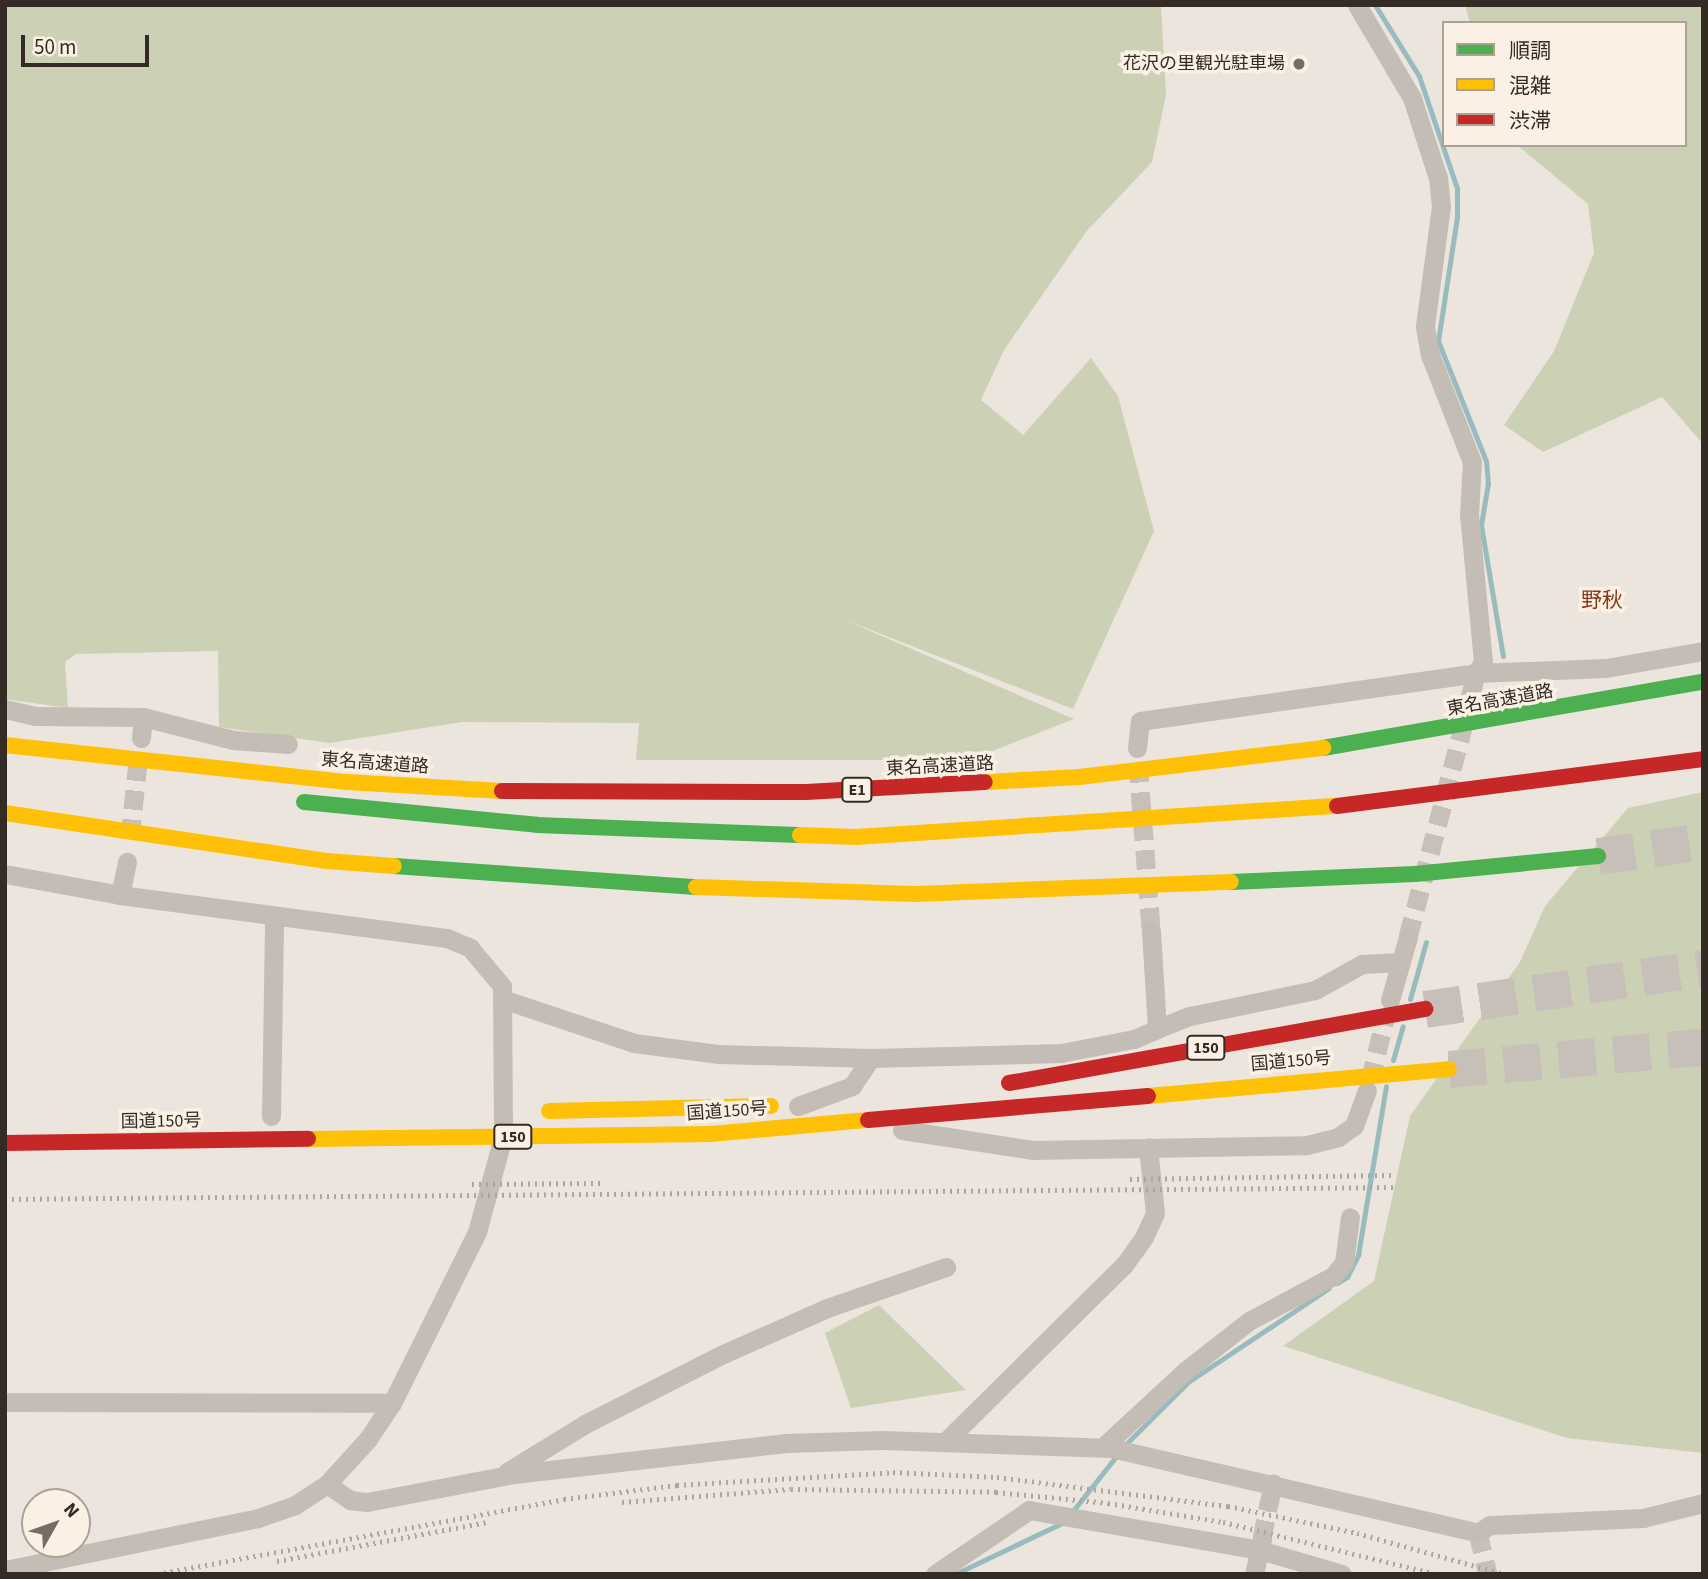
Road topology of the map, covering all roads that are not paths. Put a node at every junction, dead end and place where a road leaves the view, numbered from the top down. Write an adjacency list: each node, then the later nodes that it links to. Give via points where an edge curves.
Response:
1 (1357, 5): 3 (street, via 1412,99 1438,178 1441,206 1425,326 1430,355 1472,462 1469,516 1483,662)
2 (1703, 651): 3 (street, via 1606,668)
3 (1476, 673): 5 (street); 11 (street, via 1140,721)
4 (1703, 682): 10 (highway, 東名高速道路 / E1, via 1344,747 1079,778 888,789 541,793 346,782)
5 (1468, 704)
6 (5, 709): 7 (street, via 35,716)
7 (143, 717): 8 (street); 9 (street, via 233,740)
8 (141, 738)
9 (288, 744)
10 (5, 745)
11 (1137, 748)
12 (5, 759): 14 (highway)
13 (1703, 759): 15 (highway, via 1337,806 855,837 537,825)
14 (88, 772)
15 (292, 800)
16 (5, 813): 17 (highway, via 327,861 733,890 915,894 1046,890 1415,874)
17 (1598, 856)
18 (127, 862): 20 (street)
19 (5, 874): 20 (street)
20 (120, 895): 21 (street)
21 (274, 917): 25 (street, via 447,938 470,948 487,964 502,986); 36 (street)
22 (1151, 930): 28 (street)
23 (1408, 937): 24 (street)
24 (1401, 962): 26 (street); 28 (street, via 1362,964 1315,990 1190,1016)
25 (502, 999): 29 (street, via 634,1043 719,1054); 35 (street)
26 (1390, 1000)
27 (1425, 1009): 31 (highway, 国道150号 / 150)
28 (1157, 1030): 29 (street, via 1061,1053)
29 (871, 1058): 34 (street, via 852,1086)
30 (1448, 1069): 37 (highway, 国道150号 / 150)
31 (988, 1087)
32 (1367, 1090): 40 (street, via 1354,1126 1338,1137 1307,1145)
33 (865, 1099): 34 (highway, 国道150号 / 150)
34 (798, 1106): 35 (highway, 国道150号 / 150)
35 (508, 1112): 38 (street)
36 (270, 1116)
37 (847, 1122): 38 (highway, 国道150号 / 150, via 710,1134); 40 (street, via 1031,1150)
38 (503, 1137): 39 (highway, 国道150号 / 150); 44 (street, via 477,1232)
39 (5, 1143)
40 (1148, 1147): 45 (street, via 1155,1213 1144,1237 1124,1265)
41 (1350, 1217): 46 (street, via 1344,1264 1333,1276 1249,1321 1185,1371)
42 (946, 1267): 47 (street, via 827,1308 721,1354 585,1424)
43 (5, 1402): 44 (street)
44 (391, 1403): 48 (street, via 368,1439)
45 (945, 1442): 46 (street); 47 (street, via 786,1443 690,1450)
46 (1103, 1447): 49 (street, via 1271,1493 1478,1533 1490,1525 1643,1518)
47 (499, 1477): 48 (street, via 367,1502 350,1500)
48 (327, 1484): 51 (street, via 295,1506 258,1518)
49 (1703, 1503)
50 (1261, 1545): 52 (street, via 1029,1510); 53 (street); 54 (street)
51 (5, 1570)
52 (935, 1574)
53 (1254, 1574)
54 (1342, 1574)

